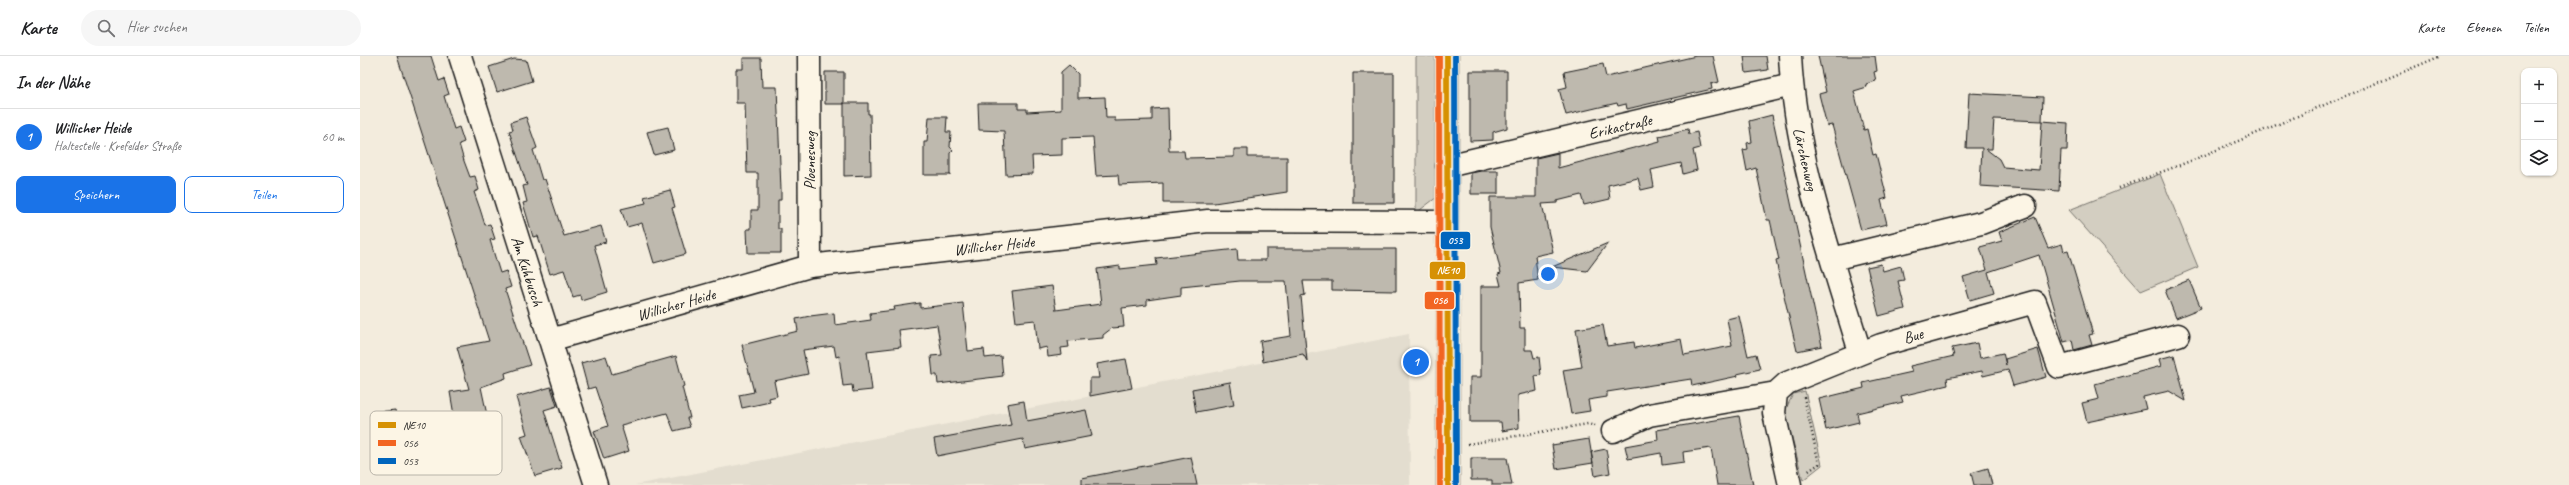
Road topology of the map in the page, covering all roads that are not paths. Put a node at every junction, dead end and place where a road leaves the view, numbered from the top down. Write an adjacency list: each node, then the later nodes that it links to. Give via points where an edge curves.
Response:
1 (460, 56): 12 (street, Am Kuhbusch)
2 (809, 56): 10 (street, Ploenesweg)
3 (1447, 56): 6 (street)
4 (1790, 56): 5 (street, Lärchenweg)
5 (1792, 85): 6 (street, Erikastraße); 9 (street, Lärchenweg, via 1804,152)
6 (1447, 166): 8 (street)
7 (2025, 206): 9 (street, via 1981,223)
8 (1447, 222): 10 (street, Willicher Heide, via 1208,221); 18 (street)
9 (1832, 259): 13 (street, Lärchenweg)
10 (810, 266): 12 (street, Willicher Heide)
11 (2178, 335): 13 (street, Bue, via 2059,367 2034,302)
12 (550, 340): 17 (street, Am Kuhbusch)
13 (1860, 352): 14 (street, Bue, via 1784,385)
14 (1776, 393): 15 (street, Bue, via 1649,415); 16 (street, via 1774,413)
15 (1613, 431)
16 (1790, 484)
17 (596, 485)
18 (1448, 485)

